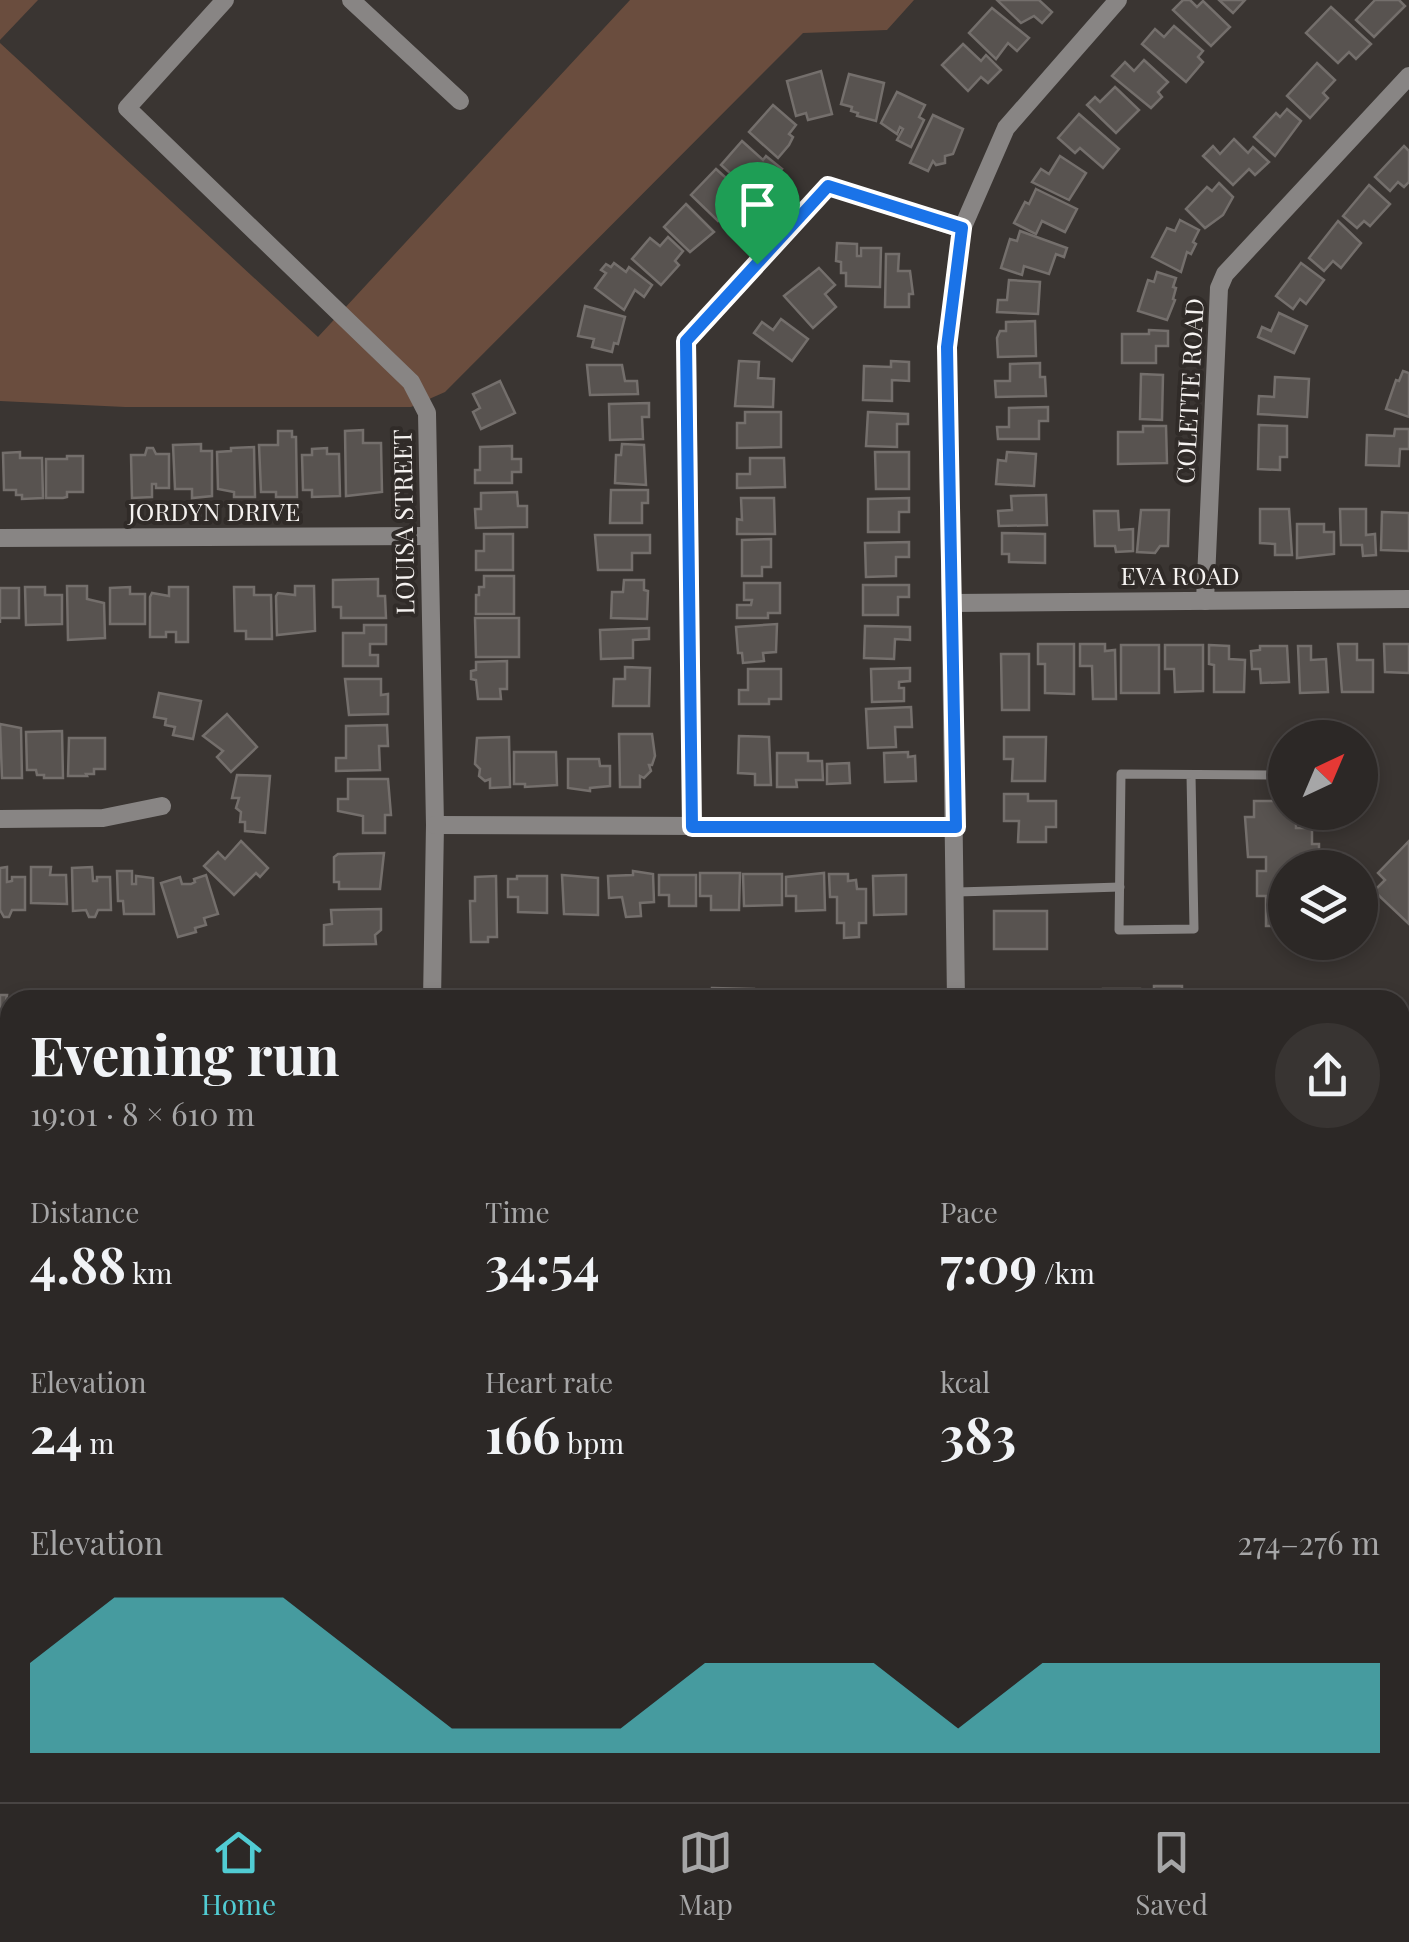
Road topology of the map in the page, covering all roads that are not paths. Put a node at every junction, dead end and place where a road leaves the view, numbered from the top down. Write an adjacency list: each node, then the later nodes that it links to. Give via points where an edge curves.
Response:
1 (226, 0): 7 (street, LOUISA STREET, via 126,108 411,382 427,413)
2 (352, 0): 5 (street)
3 (1118, 0): 6 (street, via 1006,128)
4 (1409, 76): 10 (street, COLETTE ROAD, via 1219,288)
5 (460, 101)
6 (962, 228): 11 (street, via 947,347); 17 (street, via 828,186 686,341)
7 (429, 536): 8 (street, JORDYN DRIVE); 16 (street, LOUISA STREET)
8 (0, 538)
9 (1409, 599): 10 (street, EVA ROAD)
10 (1205, 600): 11 (street, EVA ROAD)
11 (951, 603): 18 (street)
12 (1191, 775): 13 (lane); 19 (lane, via 1121,774); 19 (lane, via 1194,929 1119,930)
13 (1268, 775)
14 (162, 806): 15 (street, via 103,818)
15 (0, 819)
16 (435, 825): 17 (street); 21 (street, LOUISA STREET)
17 (692, 827): 18 (street)
18 (956, 827): 20 (street)
19 (1120, 887): 20 (lane)
20 (957, 892): 22 (street)
21 (432, 990)
22 (956, 990)

